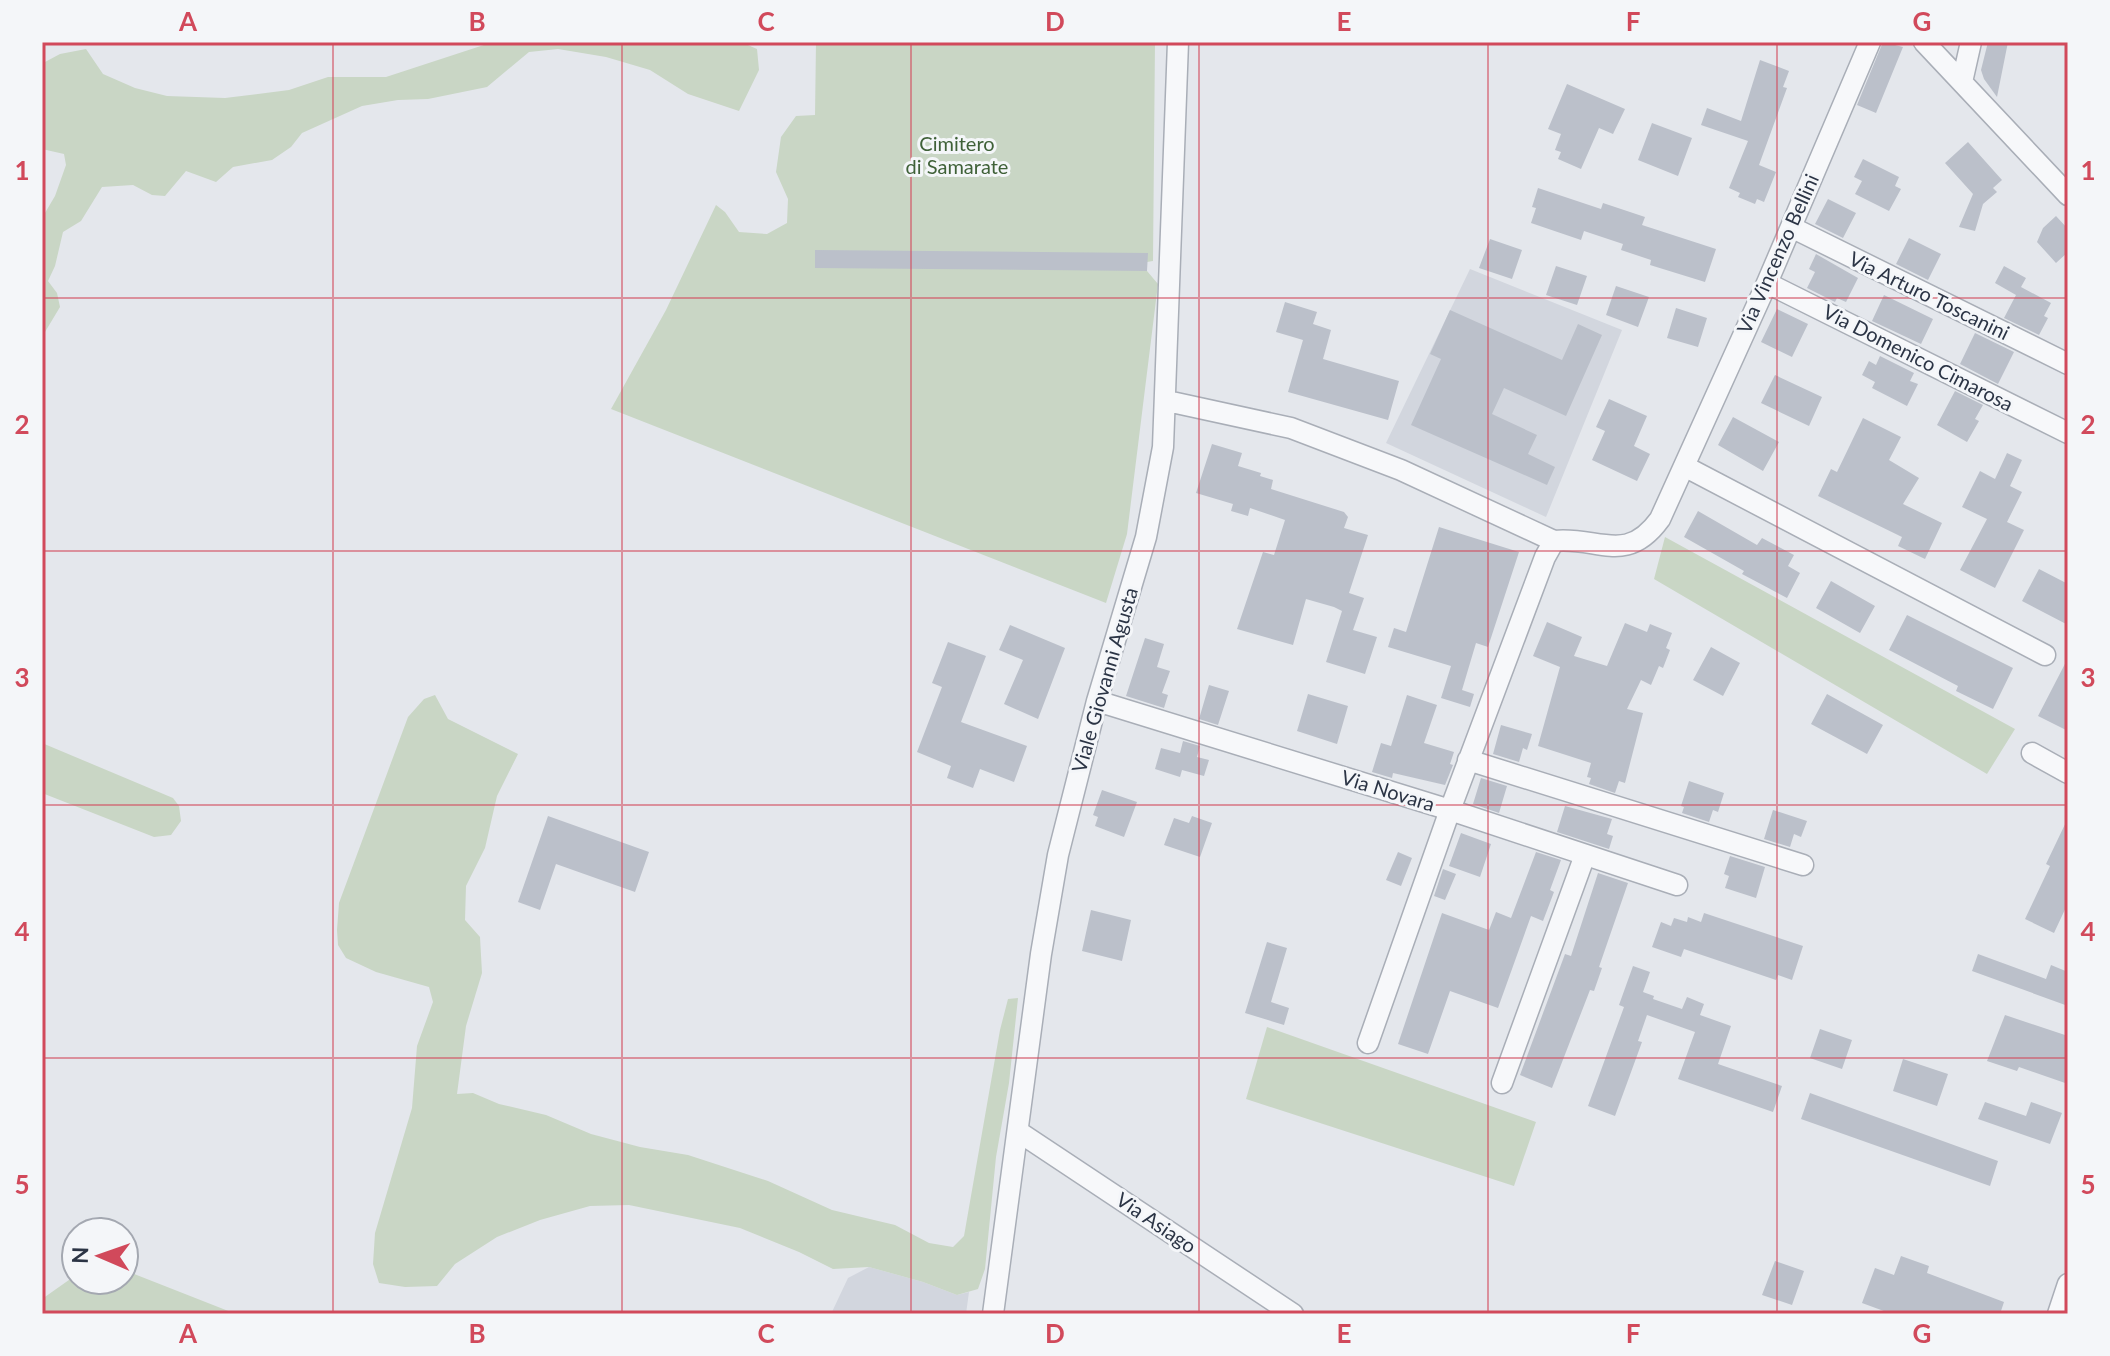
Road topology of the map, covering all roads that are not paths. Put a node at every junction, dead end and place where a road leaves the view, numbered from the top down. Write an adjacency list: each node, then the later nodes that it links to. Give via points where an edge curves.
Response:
1 (1178, 42): 10 (street, Viale Giovanni Agusta)
2 (1870, 42): 7 (street, Via Vincenzo Bellini)
3 (1924, 42): 5 (street)
4 (1971, 42): 5 (street)
5 (1962, 82): 6 (street)
6 (2068, 195)
7 (1791, 227): 8 (street, Via Vincenzo Bellini); 9 (street, Via Arturo Toscanini)
8 (1767, 283): 11 (street, Via Domenico Cimarosa); 12 (street, Via Vincenzo Bellini)
9 (2068, 364)
10 (1167, 401): 13 (street, Via Vincenzo Bellini, via 1291,428 1401,470); 15 (street, Viale Giovanni Agusta, via 1156,492)
11 (2068, 433)
12 (1684, 466): 13 (street, Via Vincenzo Bellini, via 1660,519 1637,541 1603,547); 14 (street)
13 (1554, 541): 17 (street)
14 (2045, 655)
15 (1097, 701): 19 (street, Via Novara); 25 (street, Viale Giovanni Agusta, via 1058,855)
16 (2032, 753): 18 (street)
17 (1468, 760): 19 (street); 21 (street)
18 (2068, 773)
19 (1450, 810): 20 (street, Via Novara); 23 (street)
20 (1585, 855): 22 (street, Via Novara); 24 (street)
21 (1803, 865)
22 (1677, 885)
23 (1368, 1043)
24 (1502, 1083)
25 (1019, 1132): 27 (street, Viale Giovanni Agusta); 28 (street, Via Asiago)
26 (2068, 1284): 29 (street)
27 (993, 1314)
28 (1293, 1314)
29 (2058, 1314)

